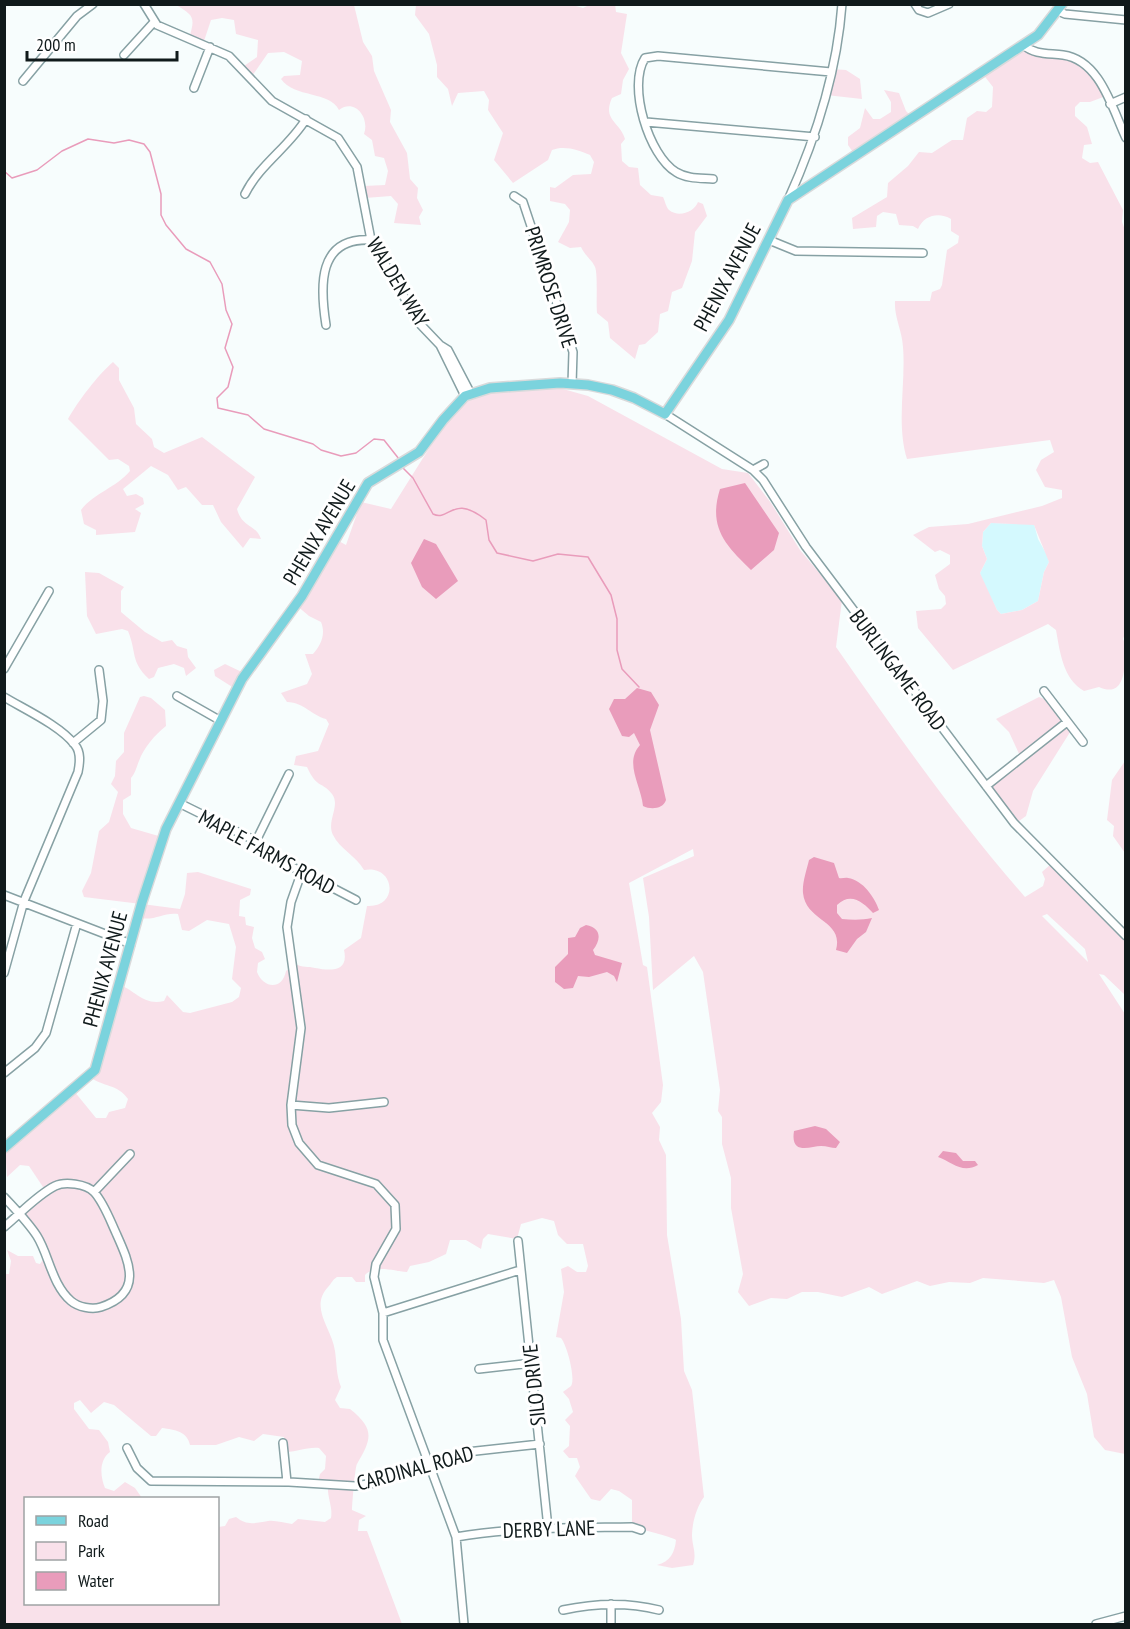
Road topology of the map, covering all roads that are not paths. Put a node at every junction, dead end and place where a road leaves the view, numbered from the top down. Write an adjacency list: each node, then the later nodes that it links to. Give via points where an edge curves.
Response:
1 (93, 4): 13 (street, via 77,16)
2 (144, 4): 8 (street)
3 (842, 4): 12 (street)
4 (915, 4): 5 (street, via 918,10 928,13)
5 (949, 4)
6 (1060, 8): 7 (street, via 1065,14); 9 (main road)
7 (1125, 20)
8 (154, 22): 10 (street, WALDEN WAY); 11 (street)
9 (1027, 43): 16 (street, via 1037,53 1067,55 1083,61); 24 (main road)
10 (210, 47): 14 (street); 17 (street, WALDEN WAY, via 236,61 275,103)
11 (124, 55)
12 (831, 72): 18 (street, via 649,57 641,64 639,76); 19 (street)
13 (23, 81)
14 (194, 88)
15 (1125, 97): 16 (street)
16 (1110, 104): 20 (street)
17 (306, 119): 22 (street, via 255,176); 25 (street, WALDEN WAY, via 335,136 356,164)
18 (646, 122): 19 (street); 21 (street, via 655,149 669,167 683,176)
19 (815, 137): 24 (street)
20 (1125, 138)
21 (713, 179)
22 (245, 194)
23 (514, 196): 29 (street, PRIMROSE DRIVE, via 523,202 573,352)
24 (788, 200): 26 (main road, PHENIX AVENUE)
25 (371, 240): 28 (street, via 342,245 325,268 322,290); 30 (street, WALDEN WAY, via 419,323 440,345)
26 (769, 240): 27 (street, via 796,251); 31 (main road, PHENIX AVENUE, via 729,320)
27 (923, 253)
28 (326, 325)
29 (572, 384): 30 (main road, via 490,388); 31 (main road, via 612,390)
30 (468, 395): 40 (main road, PHENIX AVENUE, via 442,420 422,449 378,475 363,490 302,596 242,679)
31 (665, 414): 33 (street, BURLINGAME ROAD)
32 (764, 464): 33 (street)
33 (753, 470): 45 (street, BURLINGAME ROAD)
34 (49, 591): 35 (street)
35 (4, 669)
36 (99, 670): 42 (street, via 101,720)
37 (1044, 691): 41 (street)
38 (177, 696): 40 (street)
39 (4, 697): 42 (street)
40 (221, 721): 46 (main road, PHENIX AVENUE)
41 (1067, 722): 43 (street); 45 (street)
42 (73, 742): 51 (street, via 80,755 78,772)
43 (1083, 742)
44 (289, 774): 47 (street)
45 (986, 786): 53 (street, BURLINGAME ROAD, via 1032,844)
46 (179, 803): 47 (street, MAPLE FARMS ROAD); 54 (main road, PHENIX AVENUE, via 158,853)
47 (256, 841): 48 (street, MAPLE FARMS ROAD, via 279,860)
48 (302, 871): 50 (street, MAPLE FARMS ROAD); 58 (street, via 287,920 301,1028)
49 (4, 894): 51 (street)
50 (356, 900)
51 (24, 901): 52 (street); 55 (street)
52 (77, 923): 54 (street); 56 (street, via 46,1033 35,1048)
53 (1125, 936)
54 (130, 944): 59 (main road, PHENIX AVENUE, via 95,1070)
55 (4, 974)
56 (4, 1073)
57 (384, 1102): 58 (street, via 341,1108)
58 (291, 1105): 67 (street, via 292,1125 299,1143 318,1165 376,1184 395,1205 396,1229 376,1264 374,1277)
59 (4, 1148)
60 (130, 1154): 61 (street)
61 (94, 1192): 63 (street, via 77,1185 54,1186); 63 (street, via 130,1268 129,1284 119,1299 97,1308 83,1306 68,1297 37,1236)
62 (4, 1197): 63 (street)
63 (19, 1214): 64 (street)
64 (4, 1227)
65 (518, 1241): 66 (street, SILO DRIVE)
66 (520, 1270): 67 (street); 68 (street, SILO DRIVE)
67 (383, 1313): 73 (street, via 386,1351)
68 (532, 1363): 69 (street); 71 (street, SILO DRIVE)
69 (479, 1369)
70 (283, 1443): 74 (street)
71 (540, 1444): 73 (street, CARDINAL ROAD, via 467,1452); 75 (street, SILO DRIVE)
72 (127, 1448): 74 (street, CARDINAL ROAD, via 137,1468 151,1481)
73 (428, 1463): 74 (street, CARDINAL ROAD, via 366,1485); 77 (street)
74 (287, 1482)
75 (548, 1528): 76 (street, DERBY LANE); 77 (street, DERBY LANE)
76 (641, 1530)
77 (456, 1537): 82 (street)
78 (610, 1604): 79 (street); 80 (street); 83 (street)
79 (563, 1610)
80 (659, 1610)
81 (1125, 1616): 84 (street)
82 (464, 1624)
83 (611, 1624)
84 (1096, 1624)

